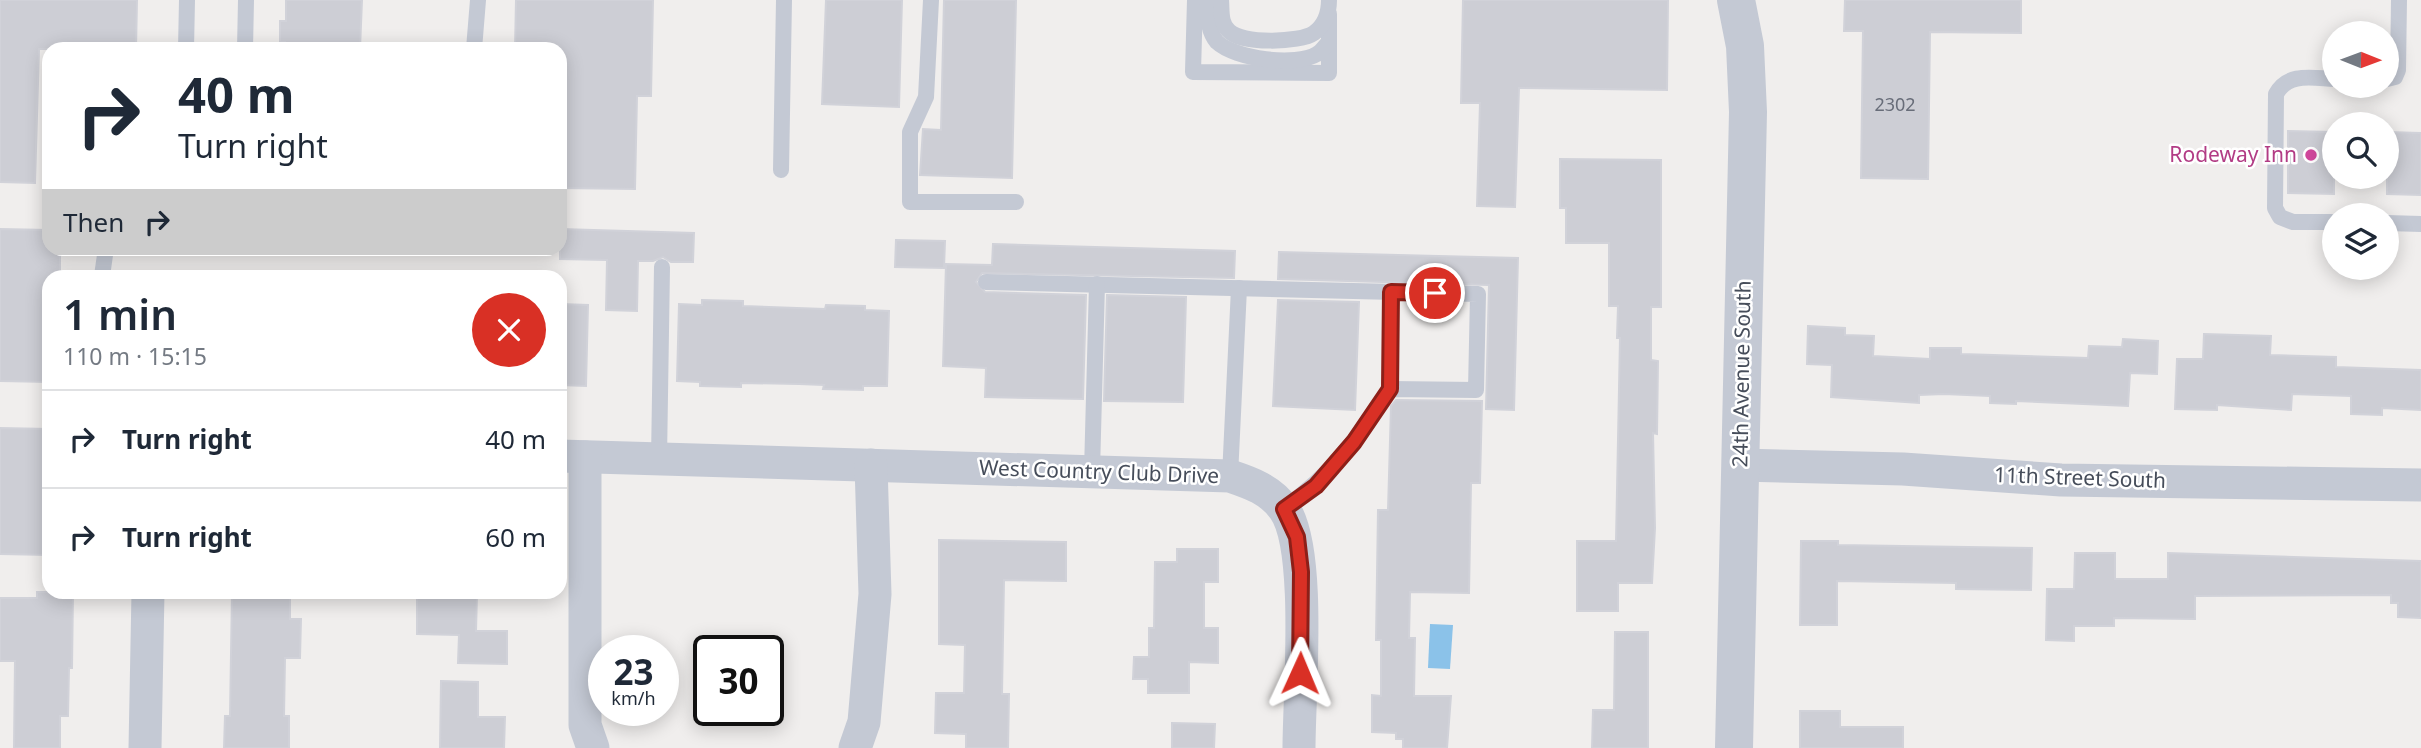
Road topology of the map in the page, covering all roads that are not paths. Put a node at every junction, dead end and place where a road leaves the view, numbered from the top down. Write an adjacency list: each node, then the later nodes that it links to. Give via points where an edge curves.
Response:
1 (187, 0): 13 (lane)
2 (246, 0): 14 (lane)
3 (478, 0): 15 (lane)
4 (784, 0): 18 (lane)
5 (931, 0): 19 (lane, via 926,97 910,132 910,202)
6 (1195, 0): 16 (lane, via 1193,72 1329,73)
7 (1207, 0): 16 (lane, via 1208,23 1217,41 1237,52 1265,60 1296,60 1317,54)
8 (1221, 0): 11 (lane, via 1223,22 1230,33 1250,39 1301,39 1316,32)
9 (1736, 0): 32 (street, 24th Avenue South, via 1745,46 1748,112)
10 (2399, 0): 12 (lane)
11 (1329, 7): 16 (lane)
12 (2399, 21)
13 (186, 42)
14 (245, 42)
15 (475, 42)
16 (1329, 42)
17 (2322, 79): 20 (lane, via 2291,78 2276,94 2274,208 2280,217 2293,222)
18 (781, 170)
19 (1016, 202)
20 (2322, 222)
21 (2399, 223): 22 (lane)
22 (2421, 224)
23 (662, 267): 30 (lane)
24 (986, 282): 25 (lane)
25 (1097, 284): 26 (lane); 33 (lane)
26 (1239, 288): 27 (lane); 34 (lane)
27 (1391, 292): 28 (lane); 28 (lane, via 1478,294 1476,390)
28 (1390, 389): 36 (lane, via 1354,442 1316,486)
29 (572, 456): 30 (street, West Country Club Drive); 39 (street, West Country Club Drive, via 585,725)
30 (659, 458): 31 (street, West Country Club Drive)
31 (871, 465): 33 (street, West Country Club Drive); 40 (street, via 875,594 864,722)
32 (1739, 465): 35 (street, 11th Street South, via 1903,469 2061,480); 42 (street, 24th Avenue South)
33 (1092, 471): 34 (street, West Country Club Drive)
34 (1230, 476): 36 (street, West Country Club Drive, via 1261,486)
35 (2421, 485)
36 (1284, 509): 41 (street, West Country Club Drive, via 1297,537 1301,572)
37 (148, 599): 38 (street)
38 (145, 748)
39 (593, 748)
40 (855, 748)
41 (1299, 748)
42 (1734, 748)

